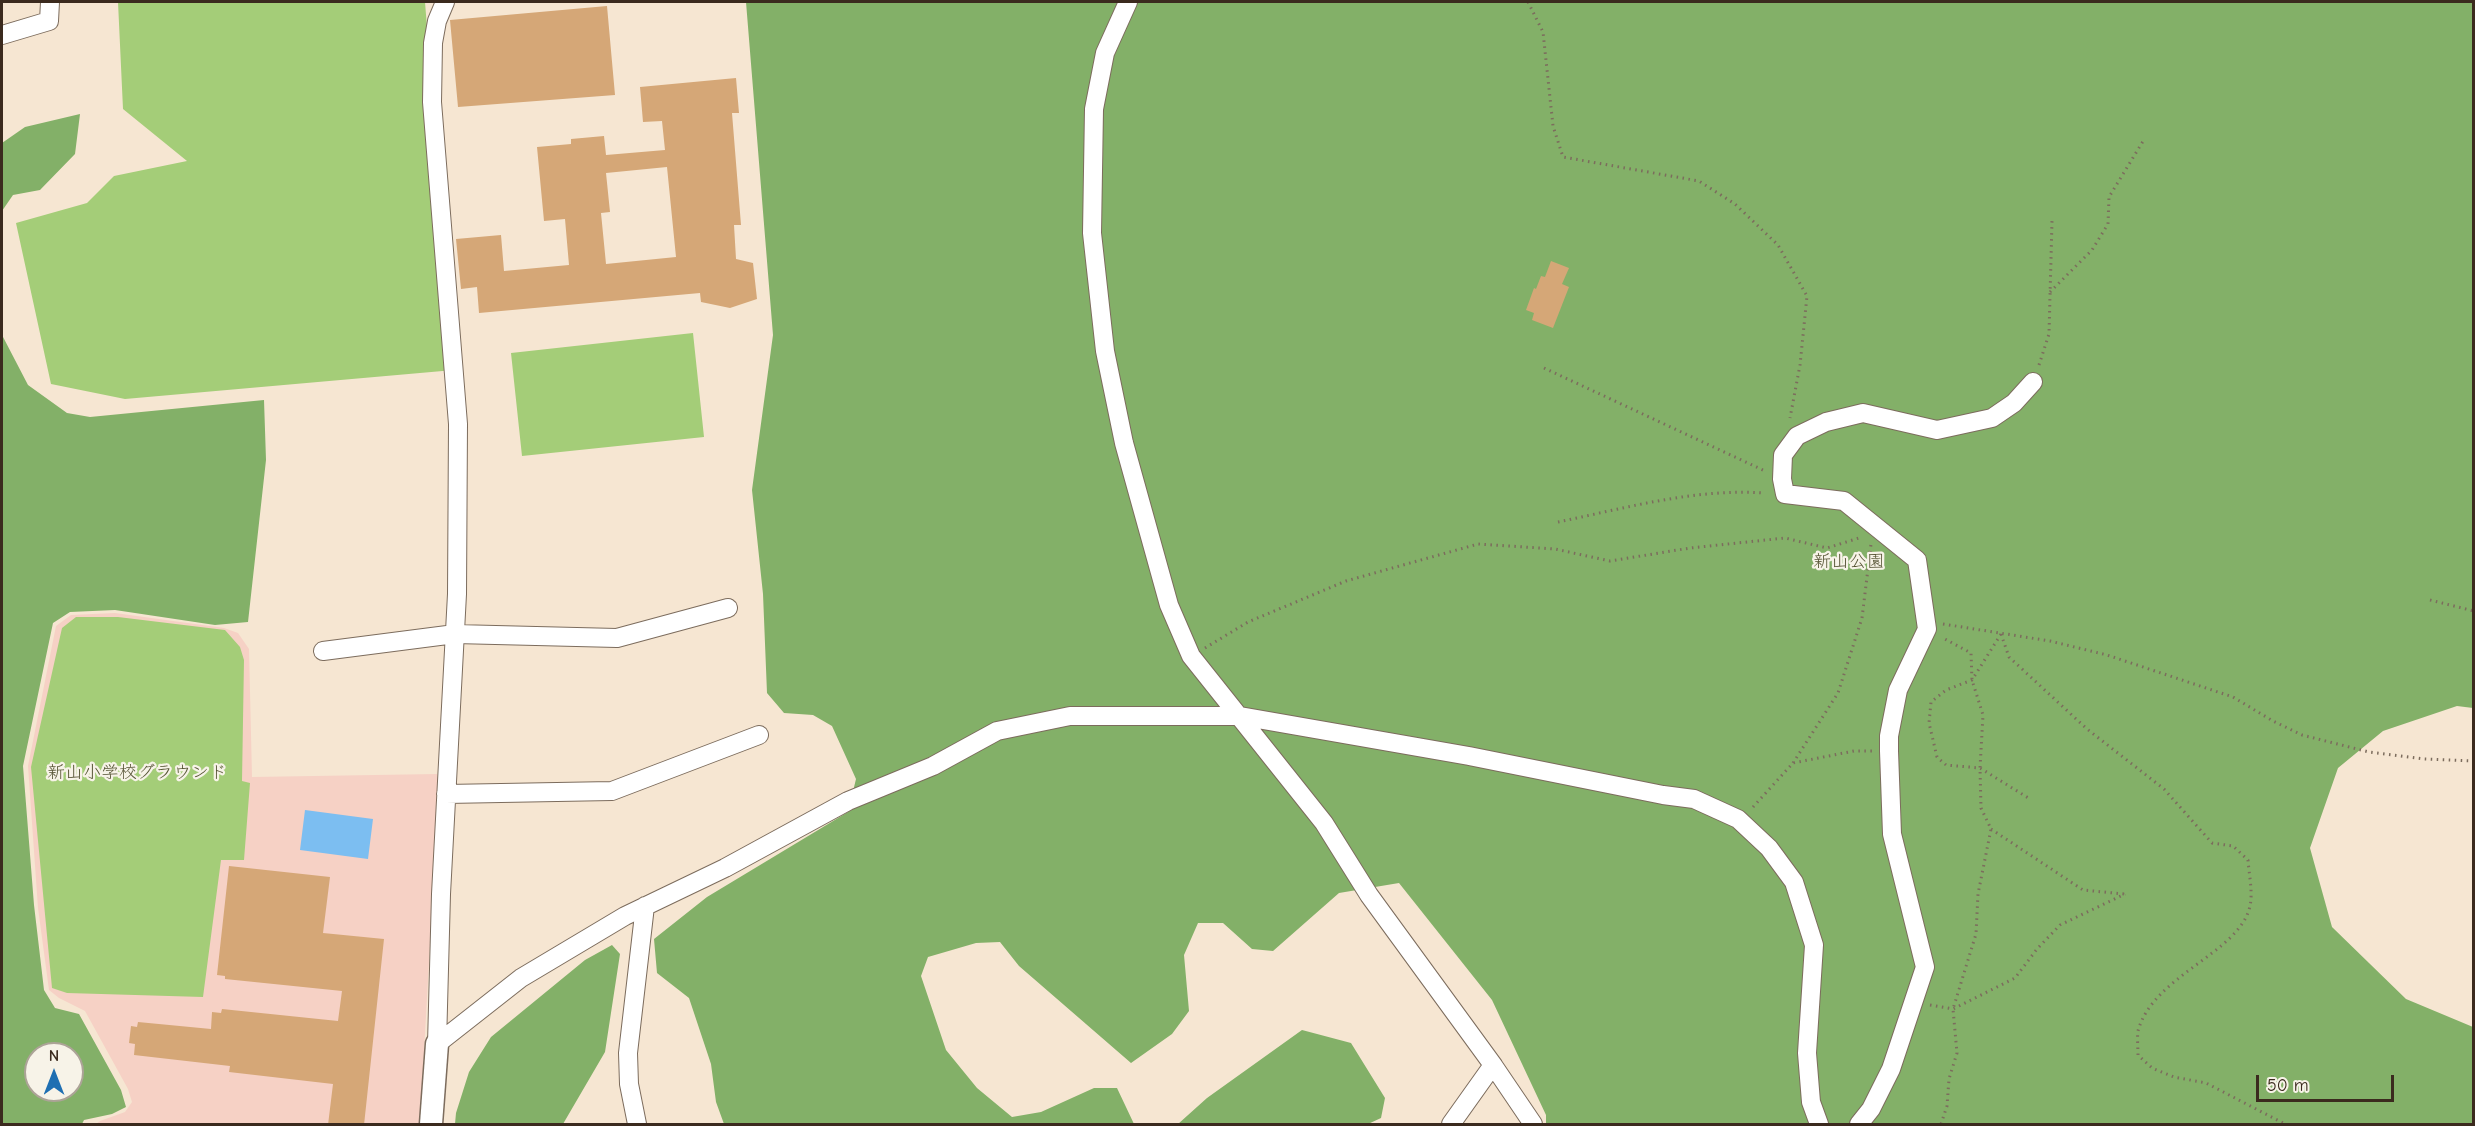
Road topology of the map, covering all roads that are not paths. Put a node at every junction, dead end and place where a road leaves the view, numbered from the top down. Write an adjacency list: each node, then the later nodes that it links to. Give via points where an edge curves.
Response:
1 (50, 2): 4 (street, via 49,21)
2 (445, 2): 7 (street, via 433,43 432,102 458,424)
3 (1128, 2): 9 (street, via 1105,53 1094,109 1092,233 1105,351 1124,443 1169,605 1191,656)
4 (2, 35)
5 (2033, 382): 20 (street, via 2014,403 1992,418 1937,430 1863,413 1826,422 1797,436 1783,455 1784,487 1844,501 1873,529 1917,560 1927,629 1898,690 1889,736 1892,834 1925,967 1891,1069)
6 (728, 608): 7 (street, via 617,638)
7 (454, 634): 8 (street); 11 (street)
8 (323, 651)
9 (1240, 716): 12 (street, via 1070,716 997,731 933,766 848,801 725,868); 14 (street, via 1324,823 1369,895); 19 (street, via 1694,800 1738,819 1769,848 1794,882 1814,945 1807,1053 1811,1102)
10 (759, 735): 11 (street, via 612,791)
11 (446, 794): 13 (street)
12 (645, 906): 13 (street, via 521,978); 16 (street, via 628,1053)
13 (437, 1044): 15 (street)
14 (1493, 1065): 17 (street); 18 (street)
15 (431, 1125)
16 (637, 1125)
17 (1451, 1125)
18 (1533, 1125)
19 (1819, 1125)
20 (1859, 1125)

